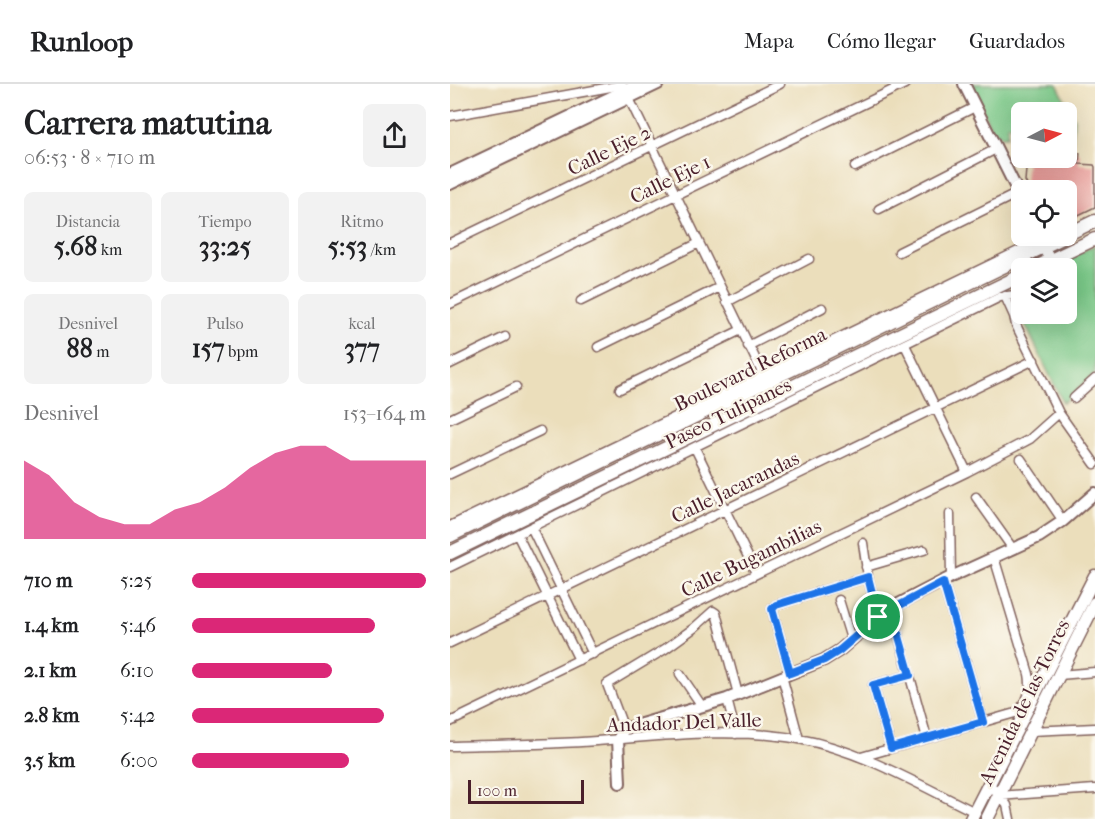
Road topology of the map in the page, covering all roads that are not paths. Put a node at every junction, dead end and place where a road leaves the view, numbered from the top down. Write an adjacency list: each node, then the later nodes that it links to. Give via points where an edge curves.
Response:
1 (638, 84): 6 (street)
2 (658, 84): 6 (street)
3 (780, 84): 9 (street, Calle Eje 2)
4 (904, 84): 15 (street, Calle Eje 1)
5 (964, 84): 7 (street)
6 (625, 89): 8 (street); 9 (street); 12 (street); 14 (street)
7 (975, 107): 10 (street); 11 (street)
8 (450, 116)
9 (653, 147): 15 (street); 21 (street, Calle Eje 2)
10 (996, 149): 13 (street); 17 (street)
11 (855, 167)
12 (450, 174)
13 (1012, 180)
14 (450, 184)
15 (676, 195): 22 (street); 33 (street, Calle Eje 1)
16 (1011, 201): 24 (street)
17 (879, 208)
18 (1095, 221): 19 (main road, Boulevard Reforma)
19 (1077, 230)
20 (1095, 239): 25 (main road)
21 (450, 243)
22 (699, 243): 28 (street); 31 (street)
23 (1032, 246): 44 (main road, Boulevard Reforma)
24 (899, 252)
25 (1063, 258)
26 (808, 260): 32 (street)
27 (1011, 279): 48 (main road, Boulevard Reforma)
28 (720, 287): 32 (street); 41 (street)
29 (1011, 295): 30 (street, Paseo Tulipanes)
30 (1005, 296): 35 (street); 39 (street, Paseo Tulipanes)
31 (581, 301)
32 (727, 302): 37 (street)
33 (450, 304)
34 (822, 308): 40 (street)
35 (1011, 309)
36 (1016, 324): 42 (street)
37 (741, 330): 40 (street); 47 (street)
38 (504, 337): 43 (street)
39 (905, 345): 50 (street); 54 (street, Paseo Tulipanes)
40 (748, 346): 44 (street)
41 (598, 347)
42 (1034, 360): 50 (street, Calle Jacarandas); 51 (street)
43 (450, 364)
44 (764, 379): 48 (street); 64 (street); 67 (main road, Boulevard Reforma)
45 (1095, 380): 49 (street)
46 (516, 387): 52 (street)
47 (620, 389)
48 (772, 395): 71 (main road, Boulevard Reforma)
49 (1074, 398)
50 (935, 408): 57 (street); 61 (street, Calle Jacarandas)
51 (1059, 412): 56 (street); 57 (street, Calle Bugambilias, via 1030,439)
52 (450, 419)
53 (540, 431): 58 (street)
54 (695, 447): 61 (street); 65 (street, Paseo Tulipanes)
55 (1021, 459): 63 (street)
56 (1095, 464)
57 (967, 472): 75 (street, Calle Bugambilias)
58 (450, 474)
59 (1095, 493): 63 (street)
60 (976, 498): 69 (street)
61 (724, 510): 75 (street); 79 (street, Calle Jacarandas)
62 (950, 514): 78 (street)
63 (1063, 520): 69 (street)
64 (450, 526)
65 (531, 527): 66 (street, Paseo Tulipanes); 79 (street)
66 (517, 534): 73 (street, Paseo Tulipanes); 80 (street)
67 (450, 536)
68 (862, 543): 74 (street)
69 (1013, 549): 72 (street)
70 (924, 550): 74 (street)
71 (450, 553)
72 (994, 558): 78 (street); 98 (street, via 1029,674 1029,693 1014,713)
73 (450, 567)
74 (866, 567): 77 (street)
75 (756, 573): 87 (street, Calle Bugambilias)
76 (1095, 576): 110 (main road, Avenida de las Torres)
77 (868, 577): 84 (street); 91 (street, via 772,609)
78 (947, 579): 83 (street); 98 (street)
79 (561, 589): 80 (street, Calle Jacarandas); 87 (street)
80 (547, 595): 86 (street, Calle Jacarandas); 88 (street)
81 (839, 600): 85 (street)
82 (1095, 603): 93 (main road, Avenida de las Torres)
83 (891, 608): 84 (street); 92 (street)
84 (878, 617): 85 (street)
85 (851, 639): 91 (street, via 824,660)
86 (450, 643)
87 (593, 654): 88 (street, Calle Bugambilias)
88 (579, 660): 97 (street, Calle Bugambilias)
89 (1095, 672): 93 (street)
90 (680, 674): 96 (street)
91 (786, 675): 94 (street); 105 (street)
92 (910, 675): 103 (street); 107 (street, via 873,685)
93 (1059, 675): 101 (main road, Avenida de las Torres)
94 (738, 694): 95 (street); 100 (street, via 716,613 712,611 665,649 608,684)
95 (727, 699): 96 (street); 102 (street)
96 (702, 706): 100 (street)
97 (450, 722)
98 (983, 722): 103 (street)
99 (1095, 728): 101 (street)
100 (624, 729): 104 (street)
101 (1031, 731): 112 (main road, Avenida de las Torres)
102 (736, 734): 104 (street, Andador Del Valle); 105 (street, Andador Del Valle)
103 (927, 738): 107 (street)
104 (618, 739): 106 (street, Andador Del Valle); 109 (street)
105 (800, 739): 108 (street, Andador Del Valle)
106 (450, 746)
107 (891, 748): 108 (street)
108 (861, 757): 113 (street, Andador Del Valle)
109 (620, 783)
110 (989, 783): 112 (street); 113 (main road, Avenida de las Torres)
111 (1095, 789): 112 (street)
112 (999, 796): 114 (main road, Avenida de las Torres); 115 (street, via 1007,805)
113 (973, 815)
114 (987, 819)
115 (1010, 819)

